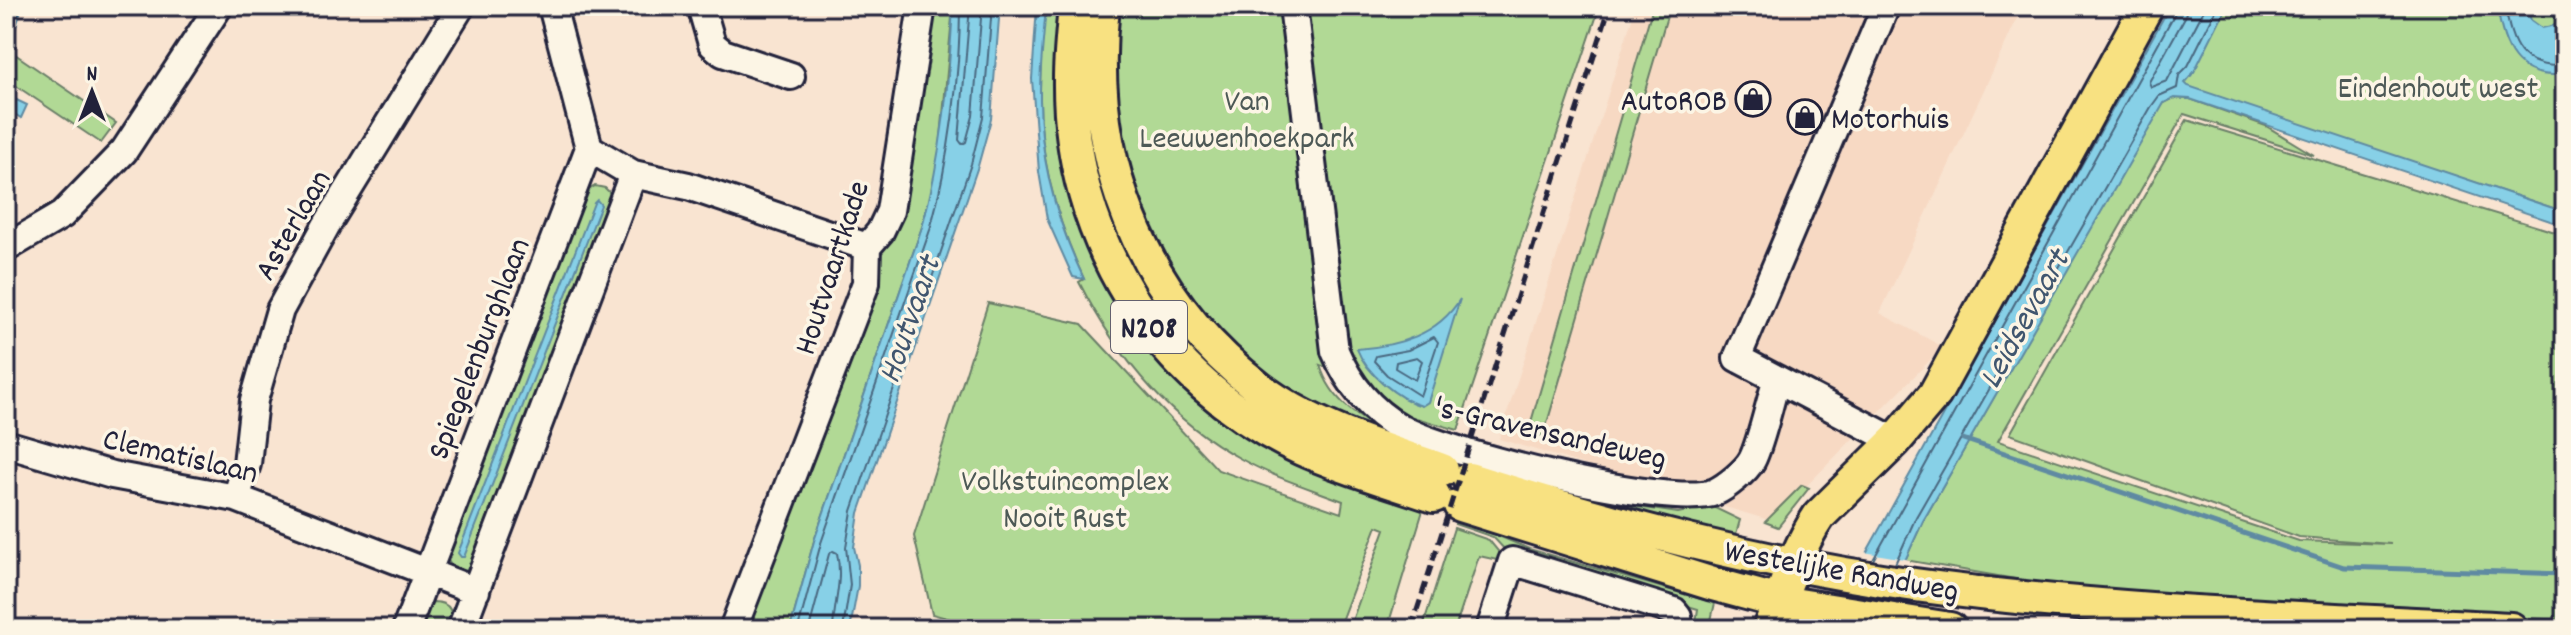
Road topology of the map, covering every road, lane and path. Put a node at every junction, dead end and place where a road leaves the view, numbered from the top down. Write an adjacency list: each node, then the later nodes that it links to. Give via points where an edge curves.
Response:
1 (219, 6): 15 (street, via 124,151 62,215)
2 (461, 6): 20 (street, Asterlaan, via 280,310 254,400 247,464)
3 (552, 6): 12 (street)
4 (701, 6): 11 (street, via 712,44 723,53)
5 (922, 6): 14 (street, Houtvaartkade, via 890,211)
6 (1075, 6): 19 (main road, Westelijke Randweg / N208, via 1070,80 1078,163 1105,247 1147,325 1175,359 1239,413 1302,449)
7 (1103, 6): 19 (main road, Westelijke Randweg / N208, via 1100,90 1107,140 1119,194 1156,275 1214,348 1261,389)
8 (1293, 6): 16 (street, 's-Gravensandeweg, via 1335,351 1345,375 1367,403 1401,428 1477,456 1664,496 1714,492 1751,461)
9 (1886, 6): 16 (street, via 1737,358)
10 (2147, 6): 17 (main road, via 1935,394)
11 (791, 76)
12 (589, 148): 13 (street); 22 (street, Spiegelenburghlaan)
13 (633, 174): 14 (street, via 688,186); 23 (street)
14 (867, 247): 27 (street, Houtvaartkade, via 866,283)
15 (6, 248)
16 (1777, 379): 17 (street)
17 (1895, 441): 21 (main road, via 1819,516)
18 (6, 444): 20 (street, Clematislaan, via 112,475)
19 (1451, 488): 21 (main road, Westelijke Randweg / N208); 24 (main road, Westelijke Randweg / N208, via 1713,584)
20 (236, 498): 22 (street, Clematislaan)
21 (1794, 565): 24 (main road); 31 (main road, Westelijke Randweg / N208, via 2085,605)
22 (427, 572): 23 (street, Clematislaan); 25 (street, Spiegelenburghlaan)
23 (476, 591): 26 (street)
24 (1774, 615): 30 (main road, Westelijke Randweg / N208, via 1819,609)
25 (406, 629)
26 (461, 629)
27 (733, 629)
28 (1490, 629): 29 (street, via 1512,561 1674,611)
29 (1679, 629)
30 (1950, 629)
31 (2511, 629)

